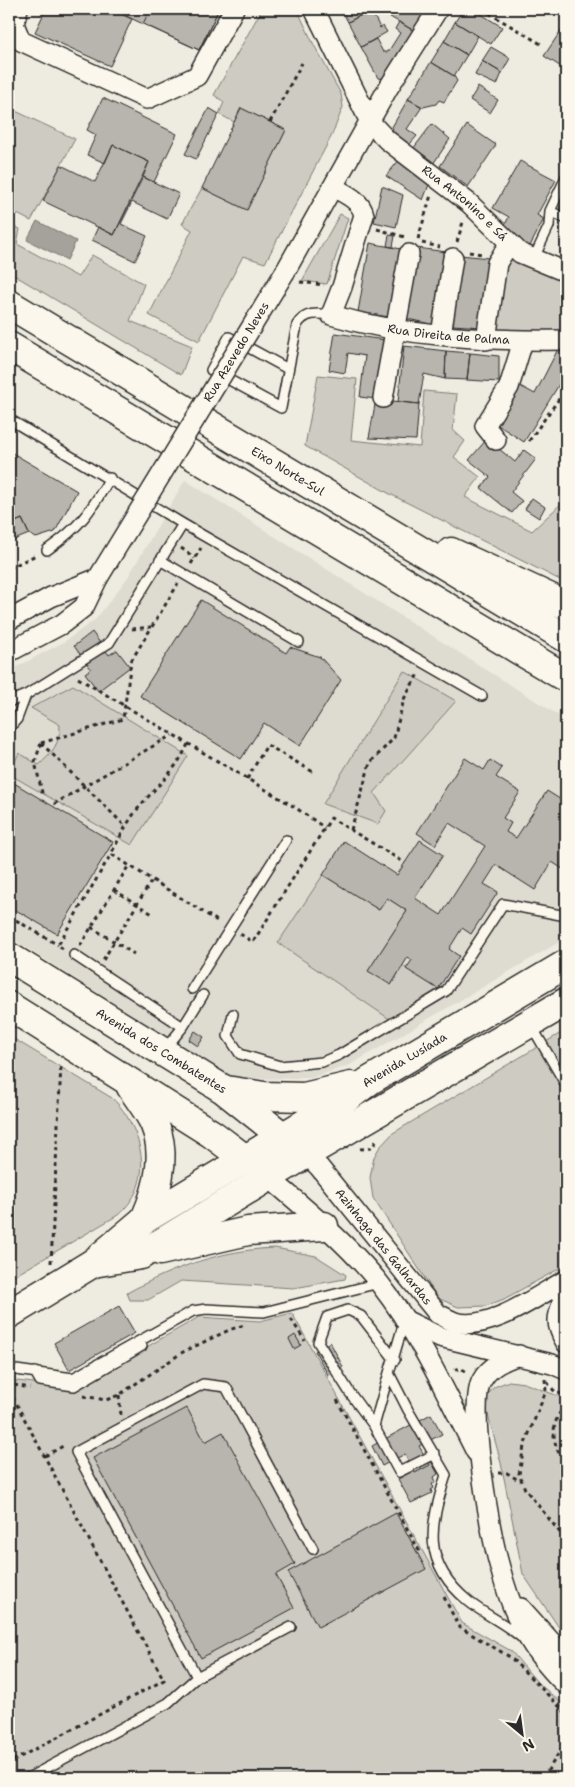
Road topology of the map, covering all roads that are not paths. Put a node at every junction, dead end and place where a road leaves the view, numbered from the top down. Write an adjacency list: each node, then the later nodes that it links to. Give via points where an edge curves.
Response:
1 (18, 9): 2 (street, via 14,24 21,41 147,99 197,76)
2 (234, 9)
3 (314, 9): 5 (street, Rua Antonino e Sá)
4 (438, 9): 5 (street, Rua Azevedo Neves)
5 (370, 122): 7 (street, Rua Azevedo Neves); 10 (street, Rua Antonino e Sá, via 387,140 469,203)
6 (566, 177): 8 (lane)
7 (333, 187): 16 (street, via 360,206 364,215); 32 (street, Rua Azevedo Neves, bridge, via 285,272)
8 (550, 211): 9 (lane); 13 (lane, via 549,226)
9 (566, 219)
10 (509, 244): 13 (street, Rua Antonino e Sá); 19 (street, via 497,262)
11 (412, 246): 17 (street)
12 (454, 253): 18 (street)
13 (533, 260): 14 (street, Rua Antonino e Sá)
14 (566, 272)
15 (9, 304): 28 (main road, Eixo Norte-Sul)
16 (331, 315): 17 (street, Rua Direita de Palma); 23 (lane, via 317,313 304,316 300,321 294,334)
17 (394, 329): 18 (street, Rua Direita de Palma); 24 (street)
18 (442, 335): 19 (street, Rua Direita de Palma)
19 (486, 340): 20 (street, Rua Direita de Palma)
20 (523, 340): 21 (street, Rua Direita de Palma); 26 (street, via 510,388 485,426)
21 (566, 340)
22 (9, 346): 38 (main road)
23 (288, 369): 23 (lane, via 281,408 211,370 229,337)
24 (383, 398)
25 (9, 418): 27 (lane)
26 (496, 440)
27 (110, 478): 29 (lane); 30 (lane, via 94,506 72,533)
28 (307, 484): 33 (main road); 35 (main road, Eixo Norte-Sul)
29 (183, 524): 31 (lane); 40 (lane)
30 (47, 550)
31 (160, 560): 36 (lane); 39 (lane, via 109,643)
32 (98, 578): 34 (street, via 65,590); 37 (street, Rua Azevedo Neves, via 84,607 62,624)
33 (566, 605)
34 (9, 620)
35 (566, 638)
36 (299, 642)
37 (9, 652)
38 (566, 678)
39 (26, 695): 41 (lane); 42 (lane, via 17,719)
40 (482, 696)
41 (9, 702)
42 (9, 728)
43 (286, 840): 48 (lane)
44 (566, 916): 52 (lane, via 503,904 446,991 322,1062 280,1066 240,1054 228,1036)
45 (74, 955): 54 (lane)
46 (9, 957): 55 (main road, Avenida dos Combatentes)
47 (566, 964): 57 (main road, Avenida Lusíada)
48 (192, 989)
49 (203, 995): 54 (lane)
50 (566, 1002): 53 (main road)
51 (9, 1006): 56 (main road)
52 (233, 1014)
53 (530, 1022): 58 (lane); 61 (main road)
54 (182, 1027): 55 (lane)
55 (162, 1052): 59 (main road, Avenida dos Combatentes)
56 (127, 1081): 62 (main road); 64 (main road, via 154,1123 160,1150 160,1180)
57 (370, 1081): 59 (main road, via 304,1097 264,1096); 60 (main road, Avenida Lusíada)
58 (566, 1085)
59 (223, 1089): 60 (main road, Avenida dos Combatentes)
60 (282, 1137): 61 (main road, Avenida dos Combatentes); 62 (main road, Avenida Lusíada)
61 (306, 1154): 63 (main road); 68 (street, Azinhaga das Galhardas, via 438,1314 470,1324 489,1321)
62 (245, 1158): 63 (main road); 64 (main road, Avenida Lusíada)
63 (268, 1177): 65 (street); 66 (main road)
64 (145, 1219): 67 (main road, Avenida Lusíada)
65 (324, 1226): 66 (main road, via 248,1231); 69 (street)
66 (141, 1255): 67 (main road)
67 (94, 1263): 71 (main road)
68 (566, 1280)
69 (380, 1283): 72 (street); 77 (lane, via 264,1312 193,1311 73,1378)
70 (566, 1292): 73 (street, via 492,1334); 74 (street, via 556,1321)
71 (9, 1314)
72 (405, 1320): 73 (street, via 440,1337); 76 (lane); 82 (street)
73 (464, 1343): 75 (street)
74 (566, 1343)
75 (519, 1355): 78 (street); 82 (street, via 493,1367 478,1389 475,1403)
76 (395, 1360): 79 (lane); 80 (lane, via 361,1316 348,1310 327,1317 318,1342)
77 (9, 1369)
78 (566, 1370)
79 (389, 1372): 80 (lane); 81 (lane)
80 (374, 1426): 81 (lane, via 399,1472)
81 (435, 1454): 86 (lane, via 446,1475 432,1532 441,1570 468,1601 512,1629)
82 (481, 1462): 84 (street)
83 (313, 1549): 88 (lane, via 226,1387 203,1384 76,1452)
84 (505, 1587): 86 (street); 87 (street)
85 (291, 1627): 88 (lane)
86 (536, 1653): 89 (street)
87 (566, 1658)
88 (198, 1677): 90 (lane, via 168,1703)
89 (566, 1685)
90 (28, 1778)

